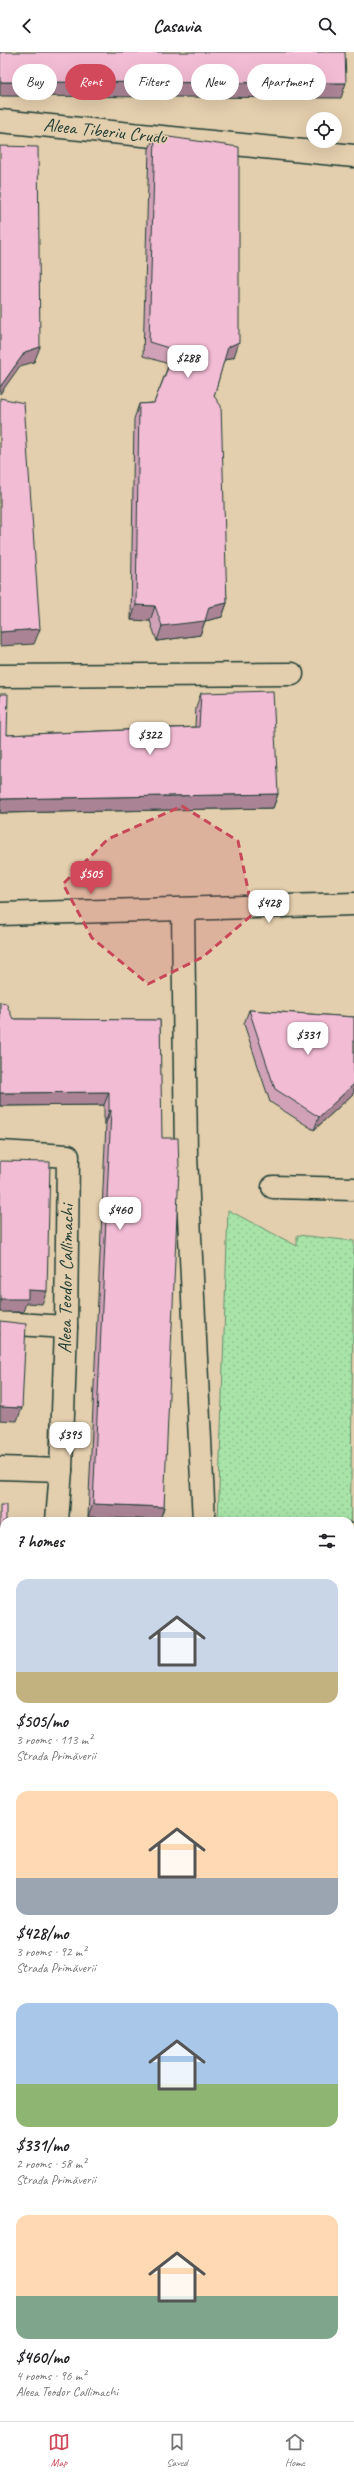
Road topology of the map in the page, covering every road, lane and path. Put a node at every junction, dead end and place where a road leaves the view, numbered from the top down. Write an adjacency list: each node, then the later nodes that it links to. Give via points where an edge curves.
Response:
1 (0, 121): 2 (street, Aleea Tiberiu Crudu)
2 (354, 156)
3 (292, 674): 4 (street)
4 (0, 676)
5 (354, 904): 6 (street)
6 (183, 910): 7 (street); 16 (street, via 186,1156)
7 (0, 914)
8 (0, 1152): 12 (street, Aleea Teodor Callimachi, via 68,1156)
9 (273, 1187): 10 (street)
10 (354, 1189)
11 (0, 1323): 12 (street)
12 (66, 1327): 14 (street, Aleea Teodor Callimachi)
13 (0, 1468): 14 (street)
14 (61, 1470): 15 (street, Aleea Teodor Callimachi)
15 (57, 1517)
16 (204, 1517)

